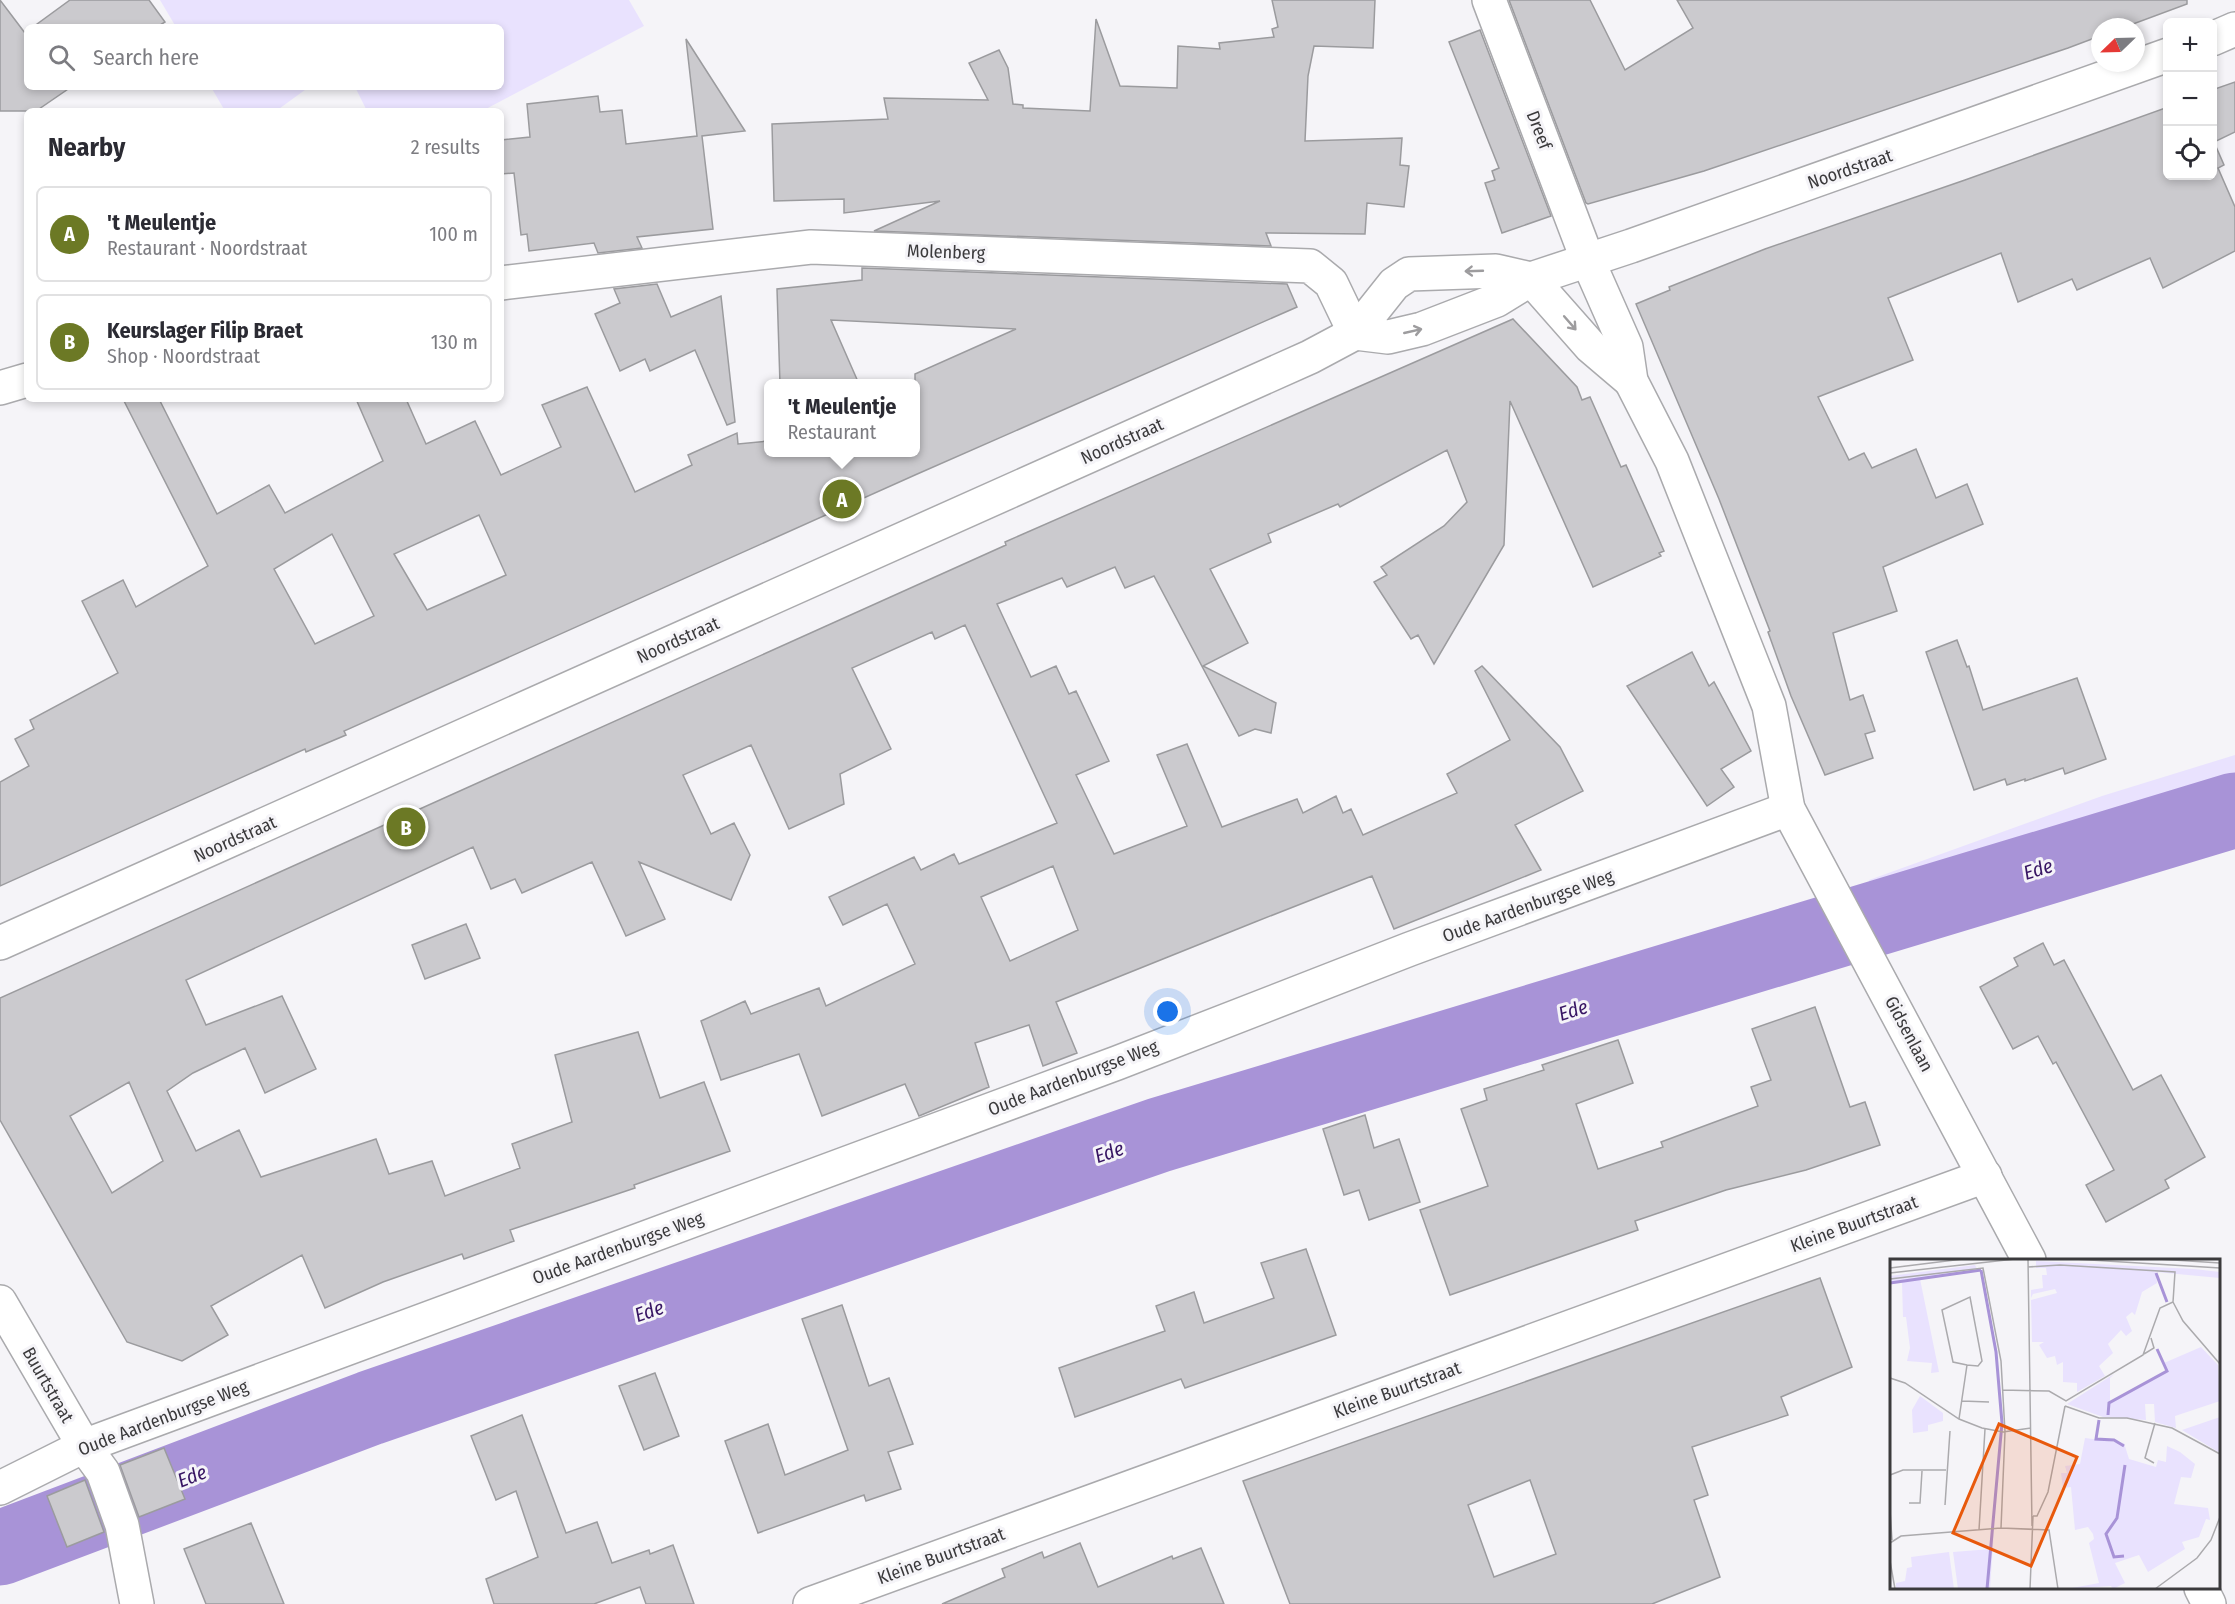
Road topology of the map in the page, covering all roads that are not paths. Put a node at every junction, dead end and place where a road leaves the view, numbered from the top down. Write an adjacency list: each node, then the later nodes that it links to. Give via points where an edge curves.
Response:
1 (1489, 0): 5 (street, Dreef)
2 (2235, 29): 3 (street)
3 (2217, 37)
4 (2163, 57): 5 (street, Noordstraat)
5 (1588, 261): 6 (street, Noordstraat); 10 (street, via 1626,347)
6 (1531, 279): 8 (street, Noordstraat, one-way to 6, via 1388,337 1422,329 1497,300); 8 (street, Noordstraat, one-way to 8, via 1496,271 1409,274 1394,284); 10 (street, one-way to 10, via 1591,347)
7 (504, 283): 8 (street, Molenberg, via 811,247 1310,266 1331,283)
8 (1355, 333): 13 (street, Noordstraat, via 1310,357)
9 (24, 381): 11 (street)
10 (1631, 381): 12 (street, via 1671,461 1769,706)
11 (0, 388)
12 (1788, 809): 14 (street, Gidsenlaan); 17 (street, Oude Aardenburgse Weg)
13 (0, 943)
14 (1985, 1176): 15 (street, Gidsenlaan); 21 (street, Kleine Buurtstraat)
15 (2028, 1259)
16 (0, 1302): 17 (street, Buurtstraat)
17 (84, 1446): 18 (street, Oude Aardenburgse Weg); 20 (street, Buurtstraat, via 103,1472 122,1524)
18 (0, 1488)
19 (2202, 1589): 22 (street)
20 (137, 1604)
21 (810, 1604)
22 (2209, 1604)

